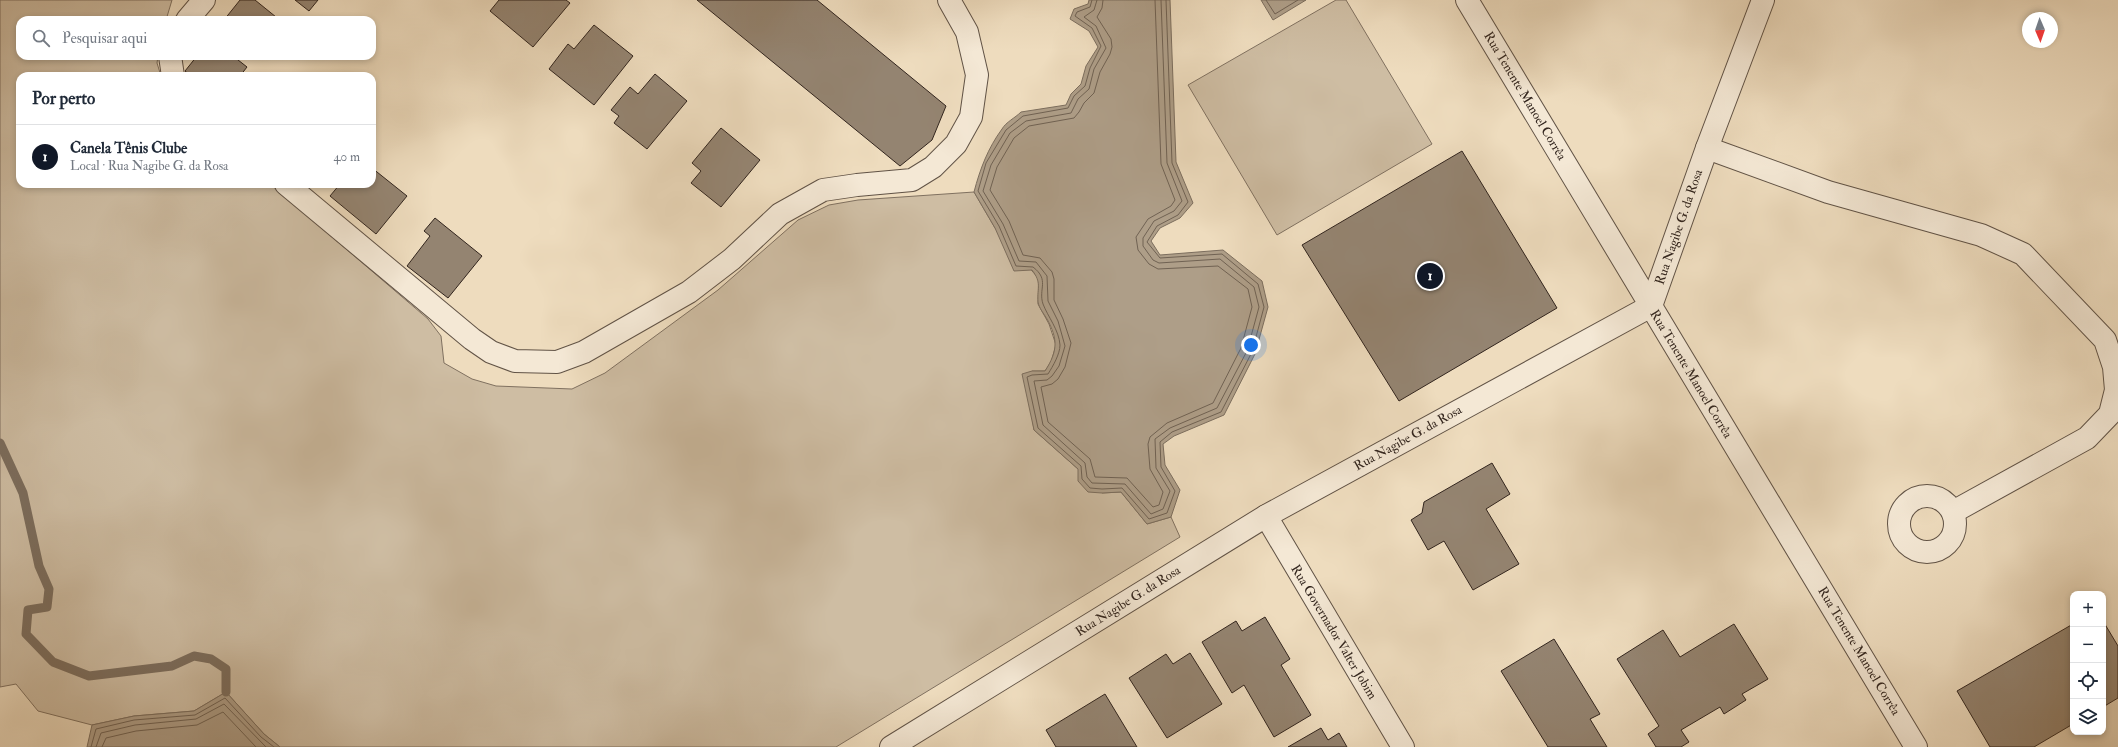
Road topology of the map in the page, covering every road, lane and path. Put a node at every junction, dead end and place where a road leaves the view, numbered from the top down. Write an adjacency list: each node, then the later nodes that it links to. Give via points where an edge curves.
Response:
1 (204, 0): 5 (street)
2 (949, 0): 9 (street, via 967,32 977,75 971,117 956,144 933,167 912,180 823,190 780,214 732,259 689,292 584,352 557,362 515,361 492,352 472,339)
3 (1467, 0): 10 (street, Rua Tenente Manoel Corrêa)
4 (1763, 0): 8 (street, Rua Nagibe G. da Rosa)
5 (190, 16)
6 (171, 60): 7 (street)
7 (172, 72)
8 (1707, 148): 10 (street, Rua Nagibe G. da Rosa); 11 (street, via 1828,192 1982,235 2023,254 2105,340 2114,367 2116,390 2110,414 2086,438)
9 (291, 188)
10 (1651, 306): 12 (street, Rua Nagibe G. da Rosa); 15 (street, Rua Tenente Manoel Corrêa)
11 (1953, 512)
12 (1266, 516): 13 (street, Rua Nagibe G. da Rosa); 14 (street, Rua Governador Valter Jobim)
13 (891, 747)
14 (1403, 747)
15 (1916, 747)

